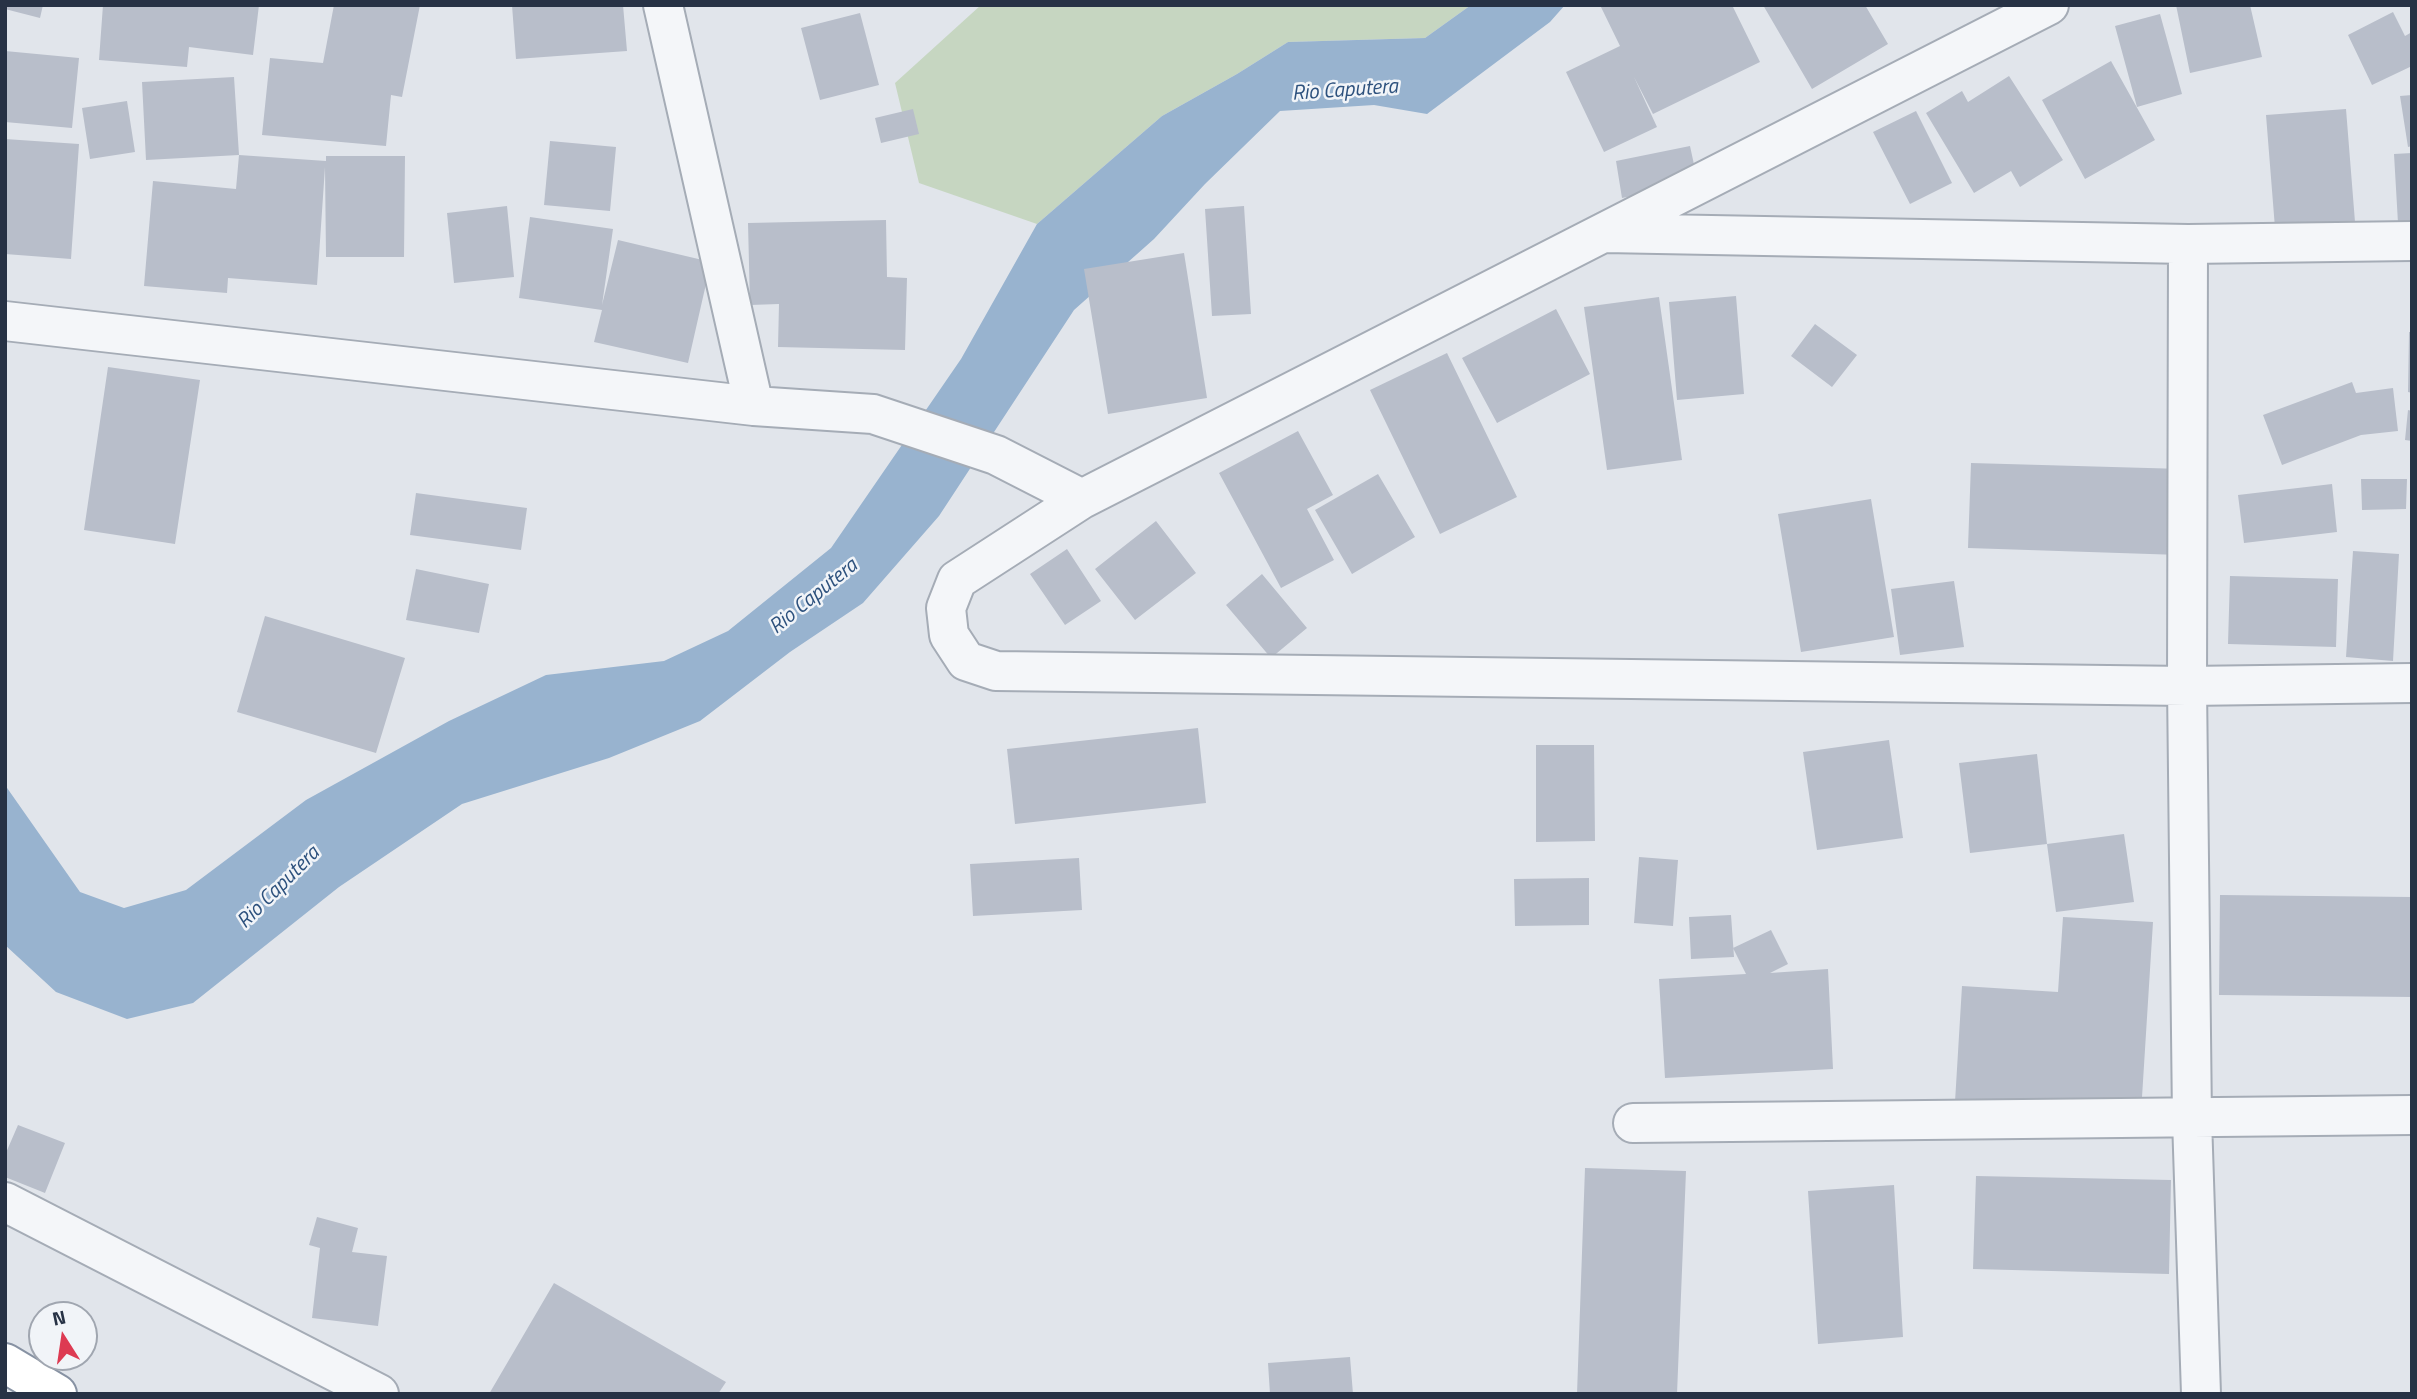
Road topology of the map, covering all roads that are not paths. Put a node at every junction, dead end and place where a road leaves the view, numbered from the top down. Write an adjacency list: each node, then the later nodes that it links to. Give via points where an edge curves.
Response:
1 (663, 5): 7 (street)
2 (2049, 5): 3 (street)
3 (1601, 233): 5 (street); 8 (street)
4 (2412, 242): 5 (street)
5 (2188, 244): 10 (street)
6 (5, 321): 7 (street)
7 (754, 406): 8 (street, via 873,414 996,455)
8 (1082, 499): 10 (street, via 957,580 946,608 949,635 966,661 996,671)
9 (2412, 683): 10 (street)
10 (2187, 686): 12 (street)
11 (2412, 1115): 12 (street)
12 (2192, 1119): 13 (street); 18 (street)
13 (1633, 1123)
14 (5, 1202): 17 (street)
15 (5, 1363): 16 (highway)
16 (57, 1394)
17 (379, 1394)
18 (2201, 1394)

